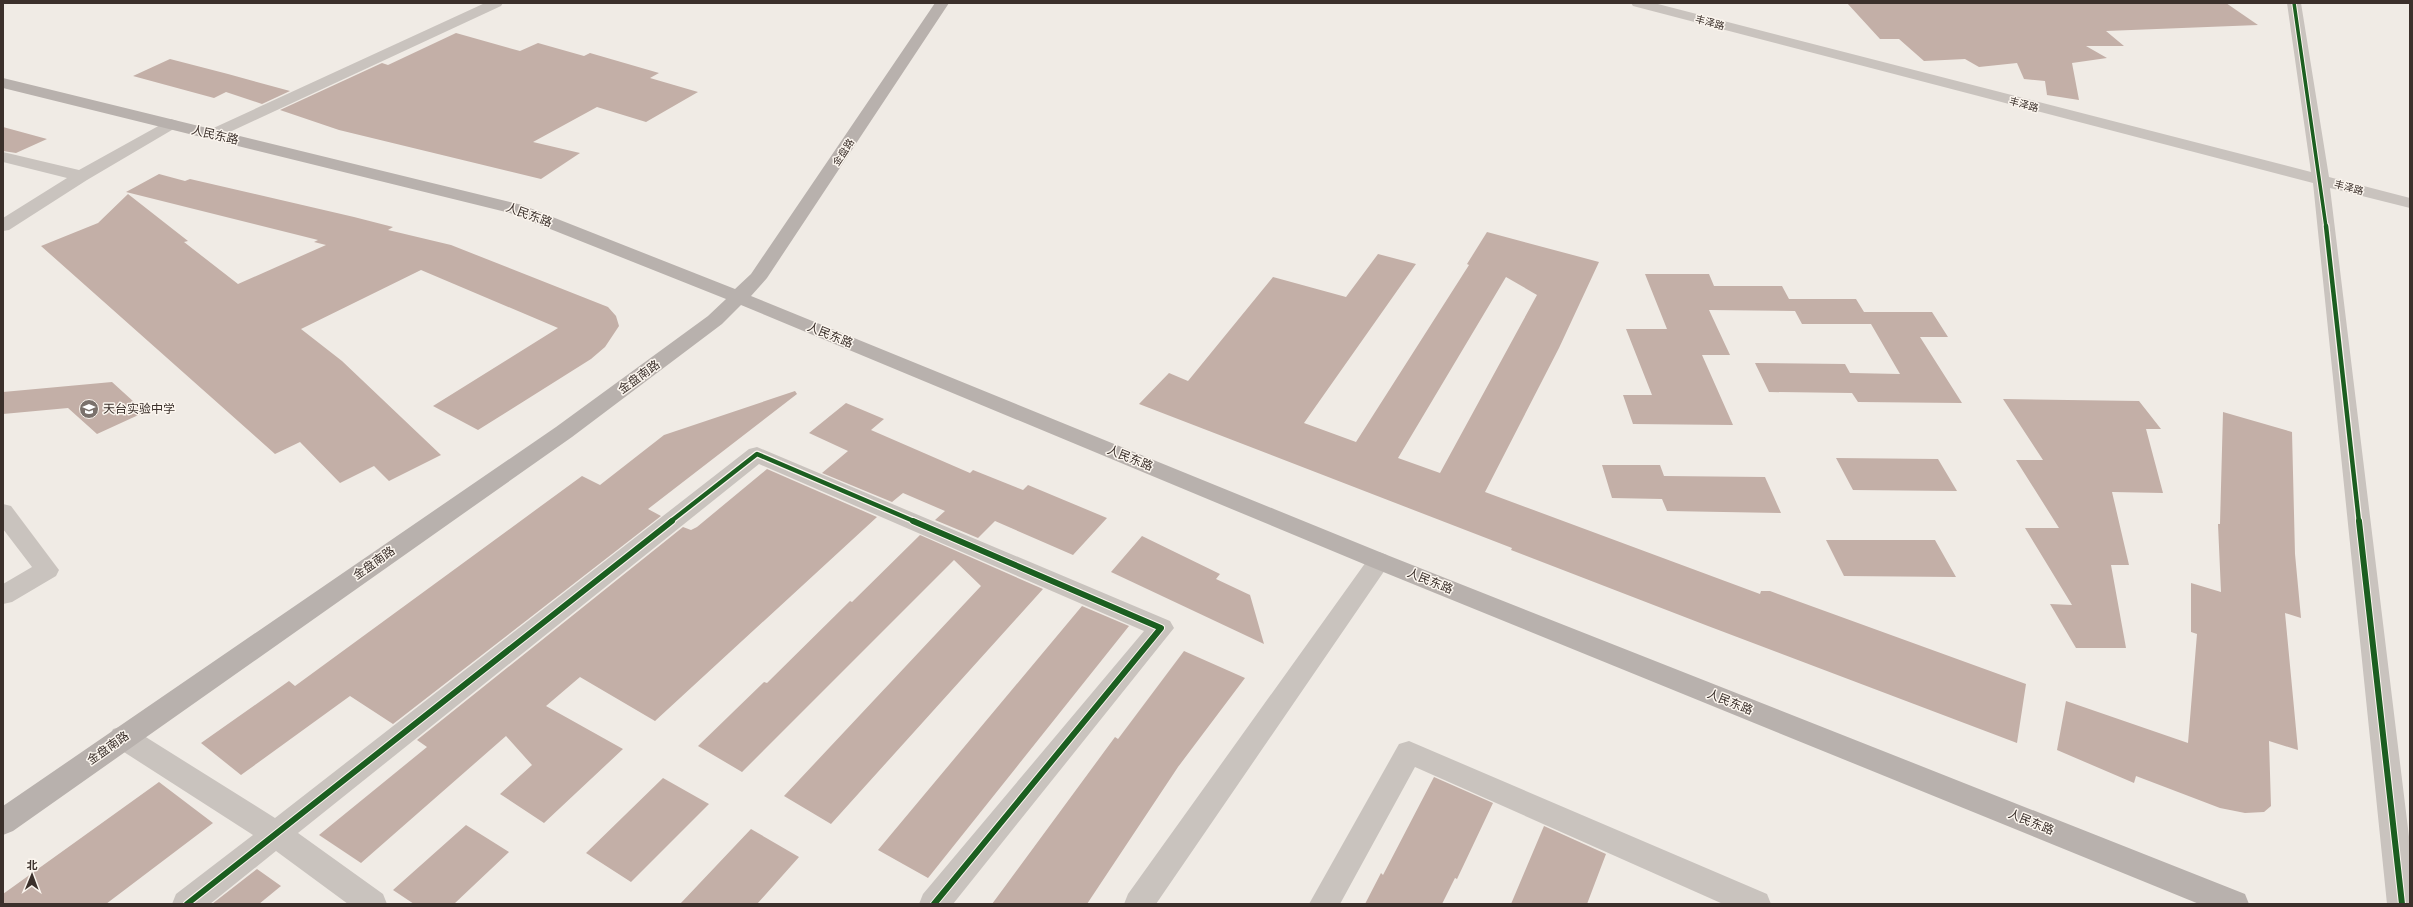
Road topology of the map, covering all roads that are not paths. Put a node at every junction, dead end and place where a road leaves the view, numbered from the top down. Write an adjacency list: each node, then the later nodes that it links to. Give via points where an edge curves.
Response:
1 (496, 3): 7 (street)
2 (942, 3): 13 (main road, 金盘路, via 758,278)
3 (1638, 3): 10 (street, 丰泽路)
4 (2294, 3): 10 (street)
5 (3, 83): 6 (main road, 人民东路)
6 (171, 124): 7 (main road, 人民东路); 9 (street)
7 (213, 134): 13 (main road, 人民东路, via 516,209)
8 (3, 157): 9 (street)
9 (81, 176): 12 (street)
10 (2322, 180): 11 (street, 丰泽路); 27 (street)
11 (2410, 203)
12 (3, 226)
13 (740, 298): 15 (main road, 人民东路); 17 (main road, 金盘南路, via 715,320 564,432)
14 (3, 512): 16 (street, via 46,570)
15 (1379, 561): 23 (street); 26 (main road, 人民东路)
16 (3, 595)
17 (123, 737): 18 (main road, 金盘南路); 19 (street)
18 (3, 822)
19 (275, 833): 20 (street); 21 (street); 22 (street, via 757,454 1161,628)
20 (187, 904)
21 (372, 904)
22 (934, 904)
23 (1138, 904)
24 (1324, 904): 25 (street, via 1409,752)
25 (1756, 904)
26 (2234, 904)
27 (2402, 904)

